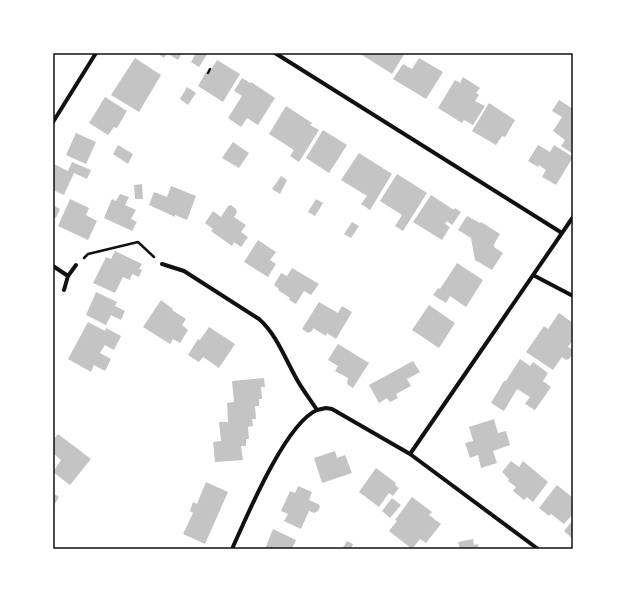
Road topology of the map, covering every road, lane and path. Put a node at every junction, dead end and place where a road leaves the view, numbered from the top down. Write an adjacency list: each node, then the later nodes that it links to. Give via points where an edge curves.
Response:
1 (96, 53): 5 (street)
2 (275, 53): 7 (street)
3 (210, 68): 4 (path)
4 (208, 72)
5 (53, 122)
6 (573, 217): 7 (street)
7 (562, 234): 11 (street)
8 (162, 264): 9 (path, via 138,242 88,254); 15 (street, via 184,271 265,324)
9 (76, 265): 12 (street)
10 (53, 266): 12 (street)
11 (533, 275): 14 (street); 16 (street)
12 (68, 276): 13 (street)
13 (64, 290)
14 (573, 296)
15 (317, 410): 16 (street, via 326,408 338,412); 18 (street, via 303,419 290,436 266,476)
16 (410, 454): 17 (street)
17 (535, 548)
18 (232, 549)

